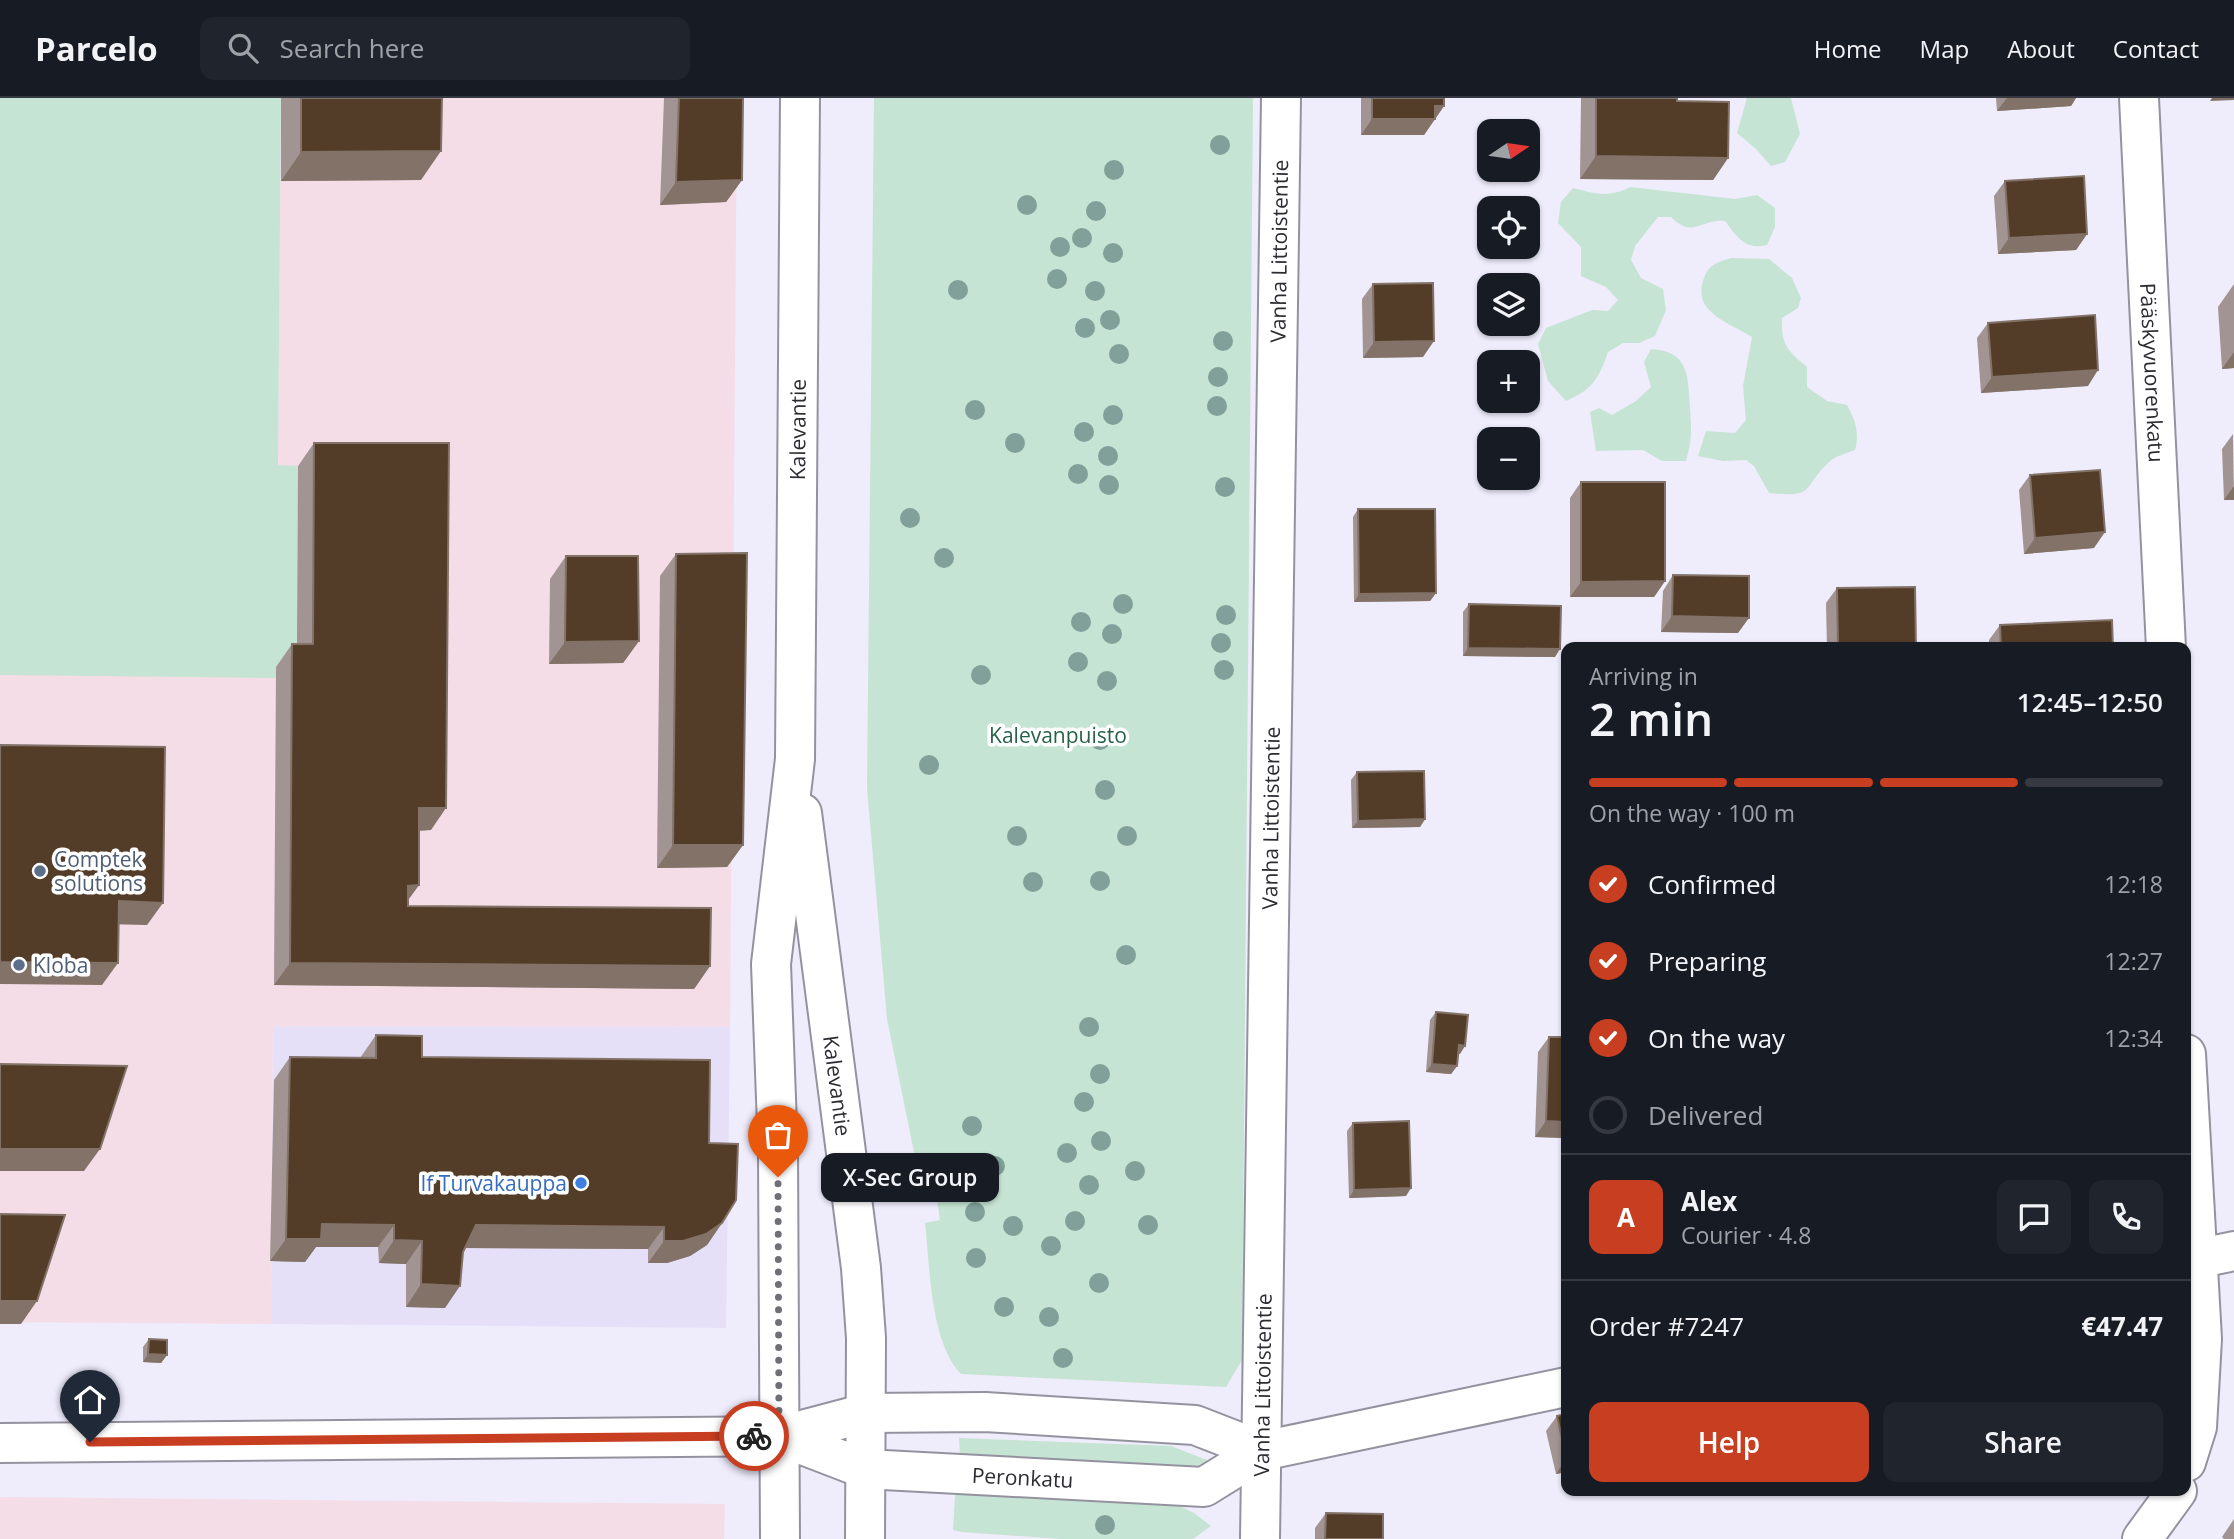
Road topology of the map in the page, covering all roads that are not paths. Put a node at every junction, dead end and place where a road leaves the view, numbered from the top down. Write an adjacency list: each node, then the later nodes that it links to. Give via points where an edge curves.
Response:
1 (800, 98): 5 (street, Kalevantie)
2 (1281, 98): 13 (street, Vanha Littoistentie)
3 (2139, 98): 4 (street, Pääskyvuorenkatu)
4 (2166, 642)
5 (795, 759): 9 (street, Kalevantie, via 861,1268); 10 (street, Kalevantie, via 771,964 778,1152)
6 (2234, 1251): 7 (street)
7 (2191, 1260): 12 (street, via 2202,1339 2197,1427)
8 (1561, 1388): 13 (street, Peronkatu)
9 (866, 1413): 10 (street, Peronkatu); 13 (street, Peronkatu, via 985,1412 1195,1425); 14 (street, Kalevantie)
10 (779, 1436): 11 (street, Peronkatu); 14 (street, Peronkatu); 16 (street, Kalevantie)
11 (0, 1443)
12 (2191, 1446)
13 (1262, 1451): 14 (street, Peronkatu, via 1204,1487); 18 (street, Vanha Littoistentie)
14 (865, 1469): 17 (street, Kalevantie)
15 (2173, 1496): 19 (street)
16 (780, 1539)
17 (865, 1539)
18 (1260, 1539)
19 (2142, 1539)

